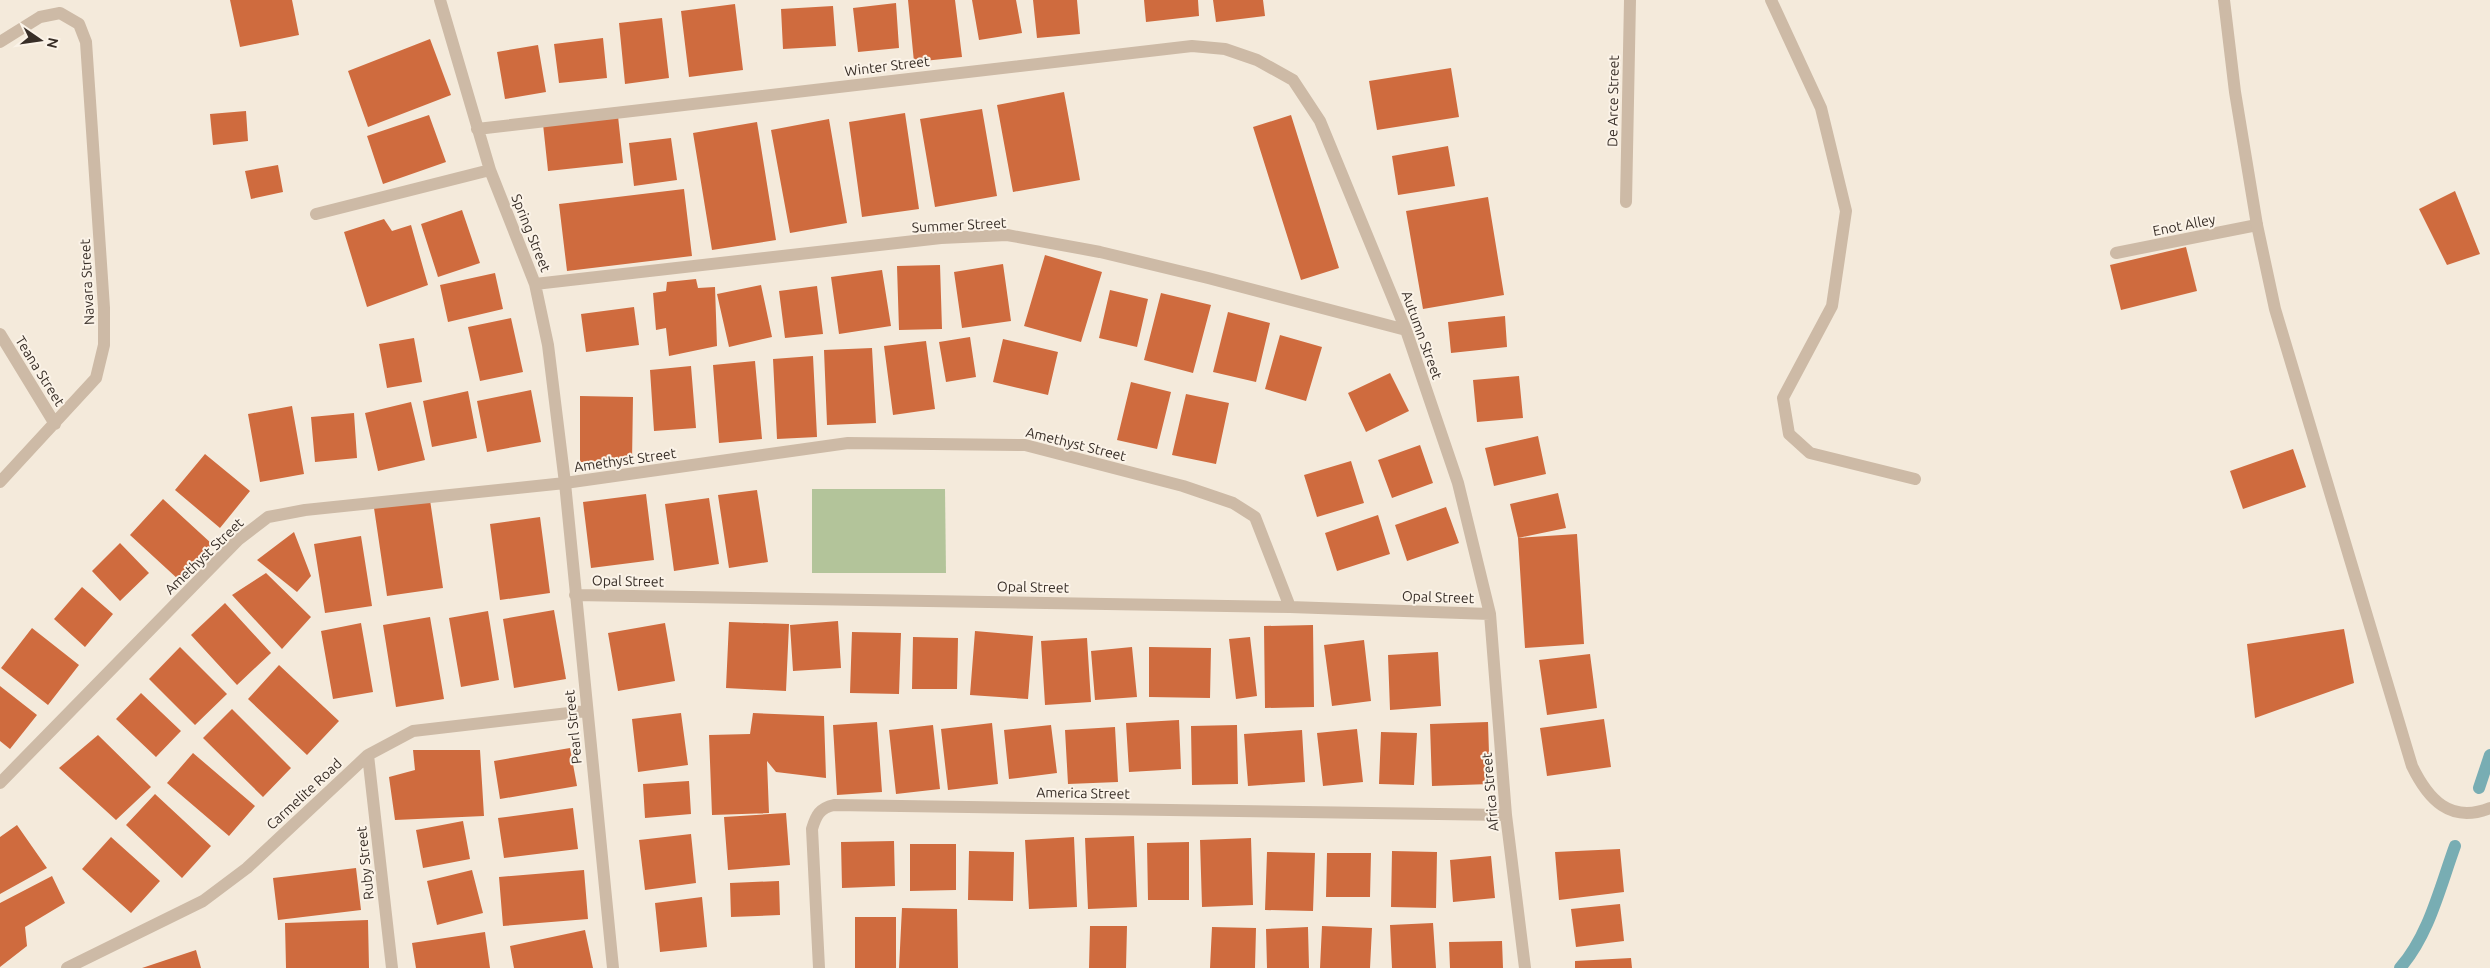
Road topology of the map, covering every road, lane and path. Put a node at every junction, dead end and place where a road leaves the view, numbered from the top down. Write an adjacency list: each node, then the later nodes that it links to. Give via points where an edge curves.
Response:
1 (440, 0): 7 (street, Spring Street)
2 (1630, 0): 9 (street, De Arce Street)
3 (1771, 0): 17 (street, via 1821,108 1846,211 1832,306 1783,398 1789,434 1810,452)
4 (2224, 0): 11 (street)
5 (0, 42): 16 (street, Navara Street, via 40,18 60,13 79,24 86,42 104,345 96,378)
6 (1293, 80): 7 (street, Winter Street, via 1257,60 1225,49 1192,46); 14 (street, Autumn Street, via 1320,121)
7 (477, 129): 8 (street, Spring Street)
8 (490, 170): 10 (street); 13 (street, Spring Street)
9 (1626, 202)
10 (316, 214)
11 (2257, 226): 12 (street, Enot Alley); 26 (street, via 2275,309 2412,766 2422,788 2438,805 2467,813)
12 (2116, 253)
13 (535, 284): 14 (street, Summer Street, via 941,238 1007,235 1100,252); 19 (street, Spring Street, via 555,388)
14 (1406, 330): 22 (street, Autumn Street, via 1458,483)
15 (0, 334): 16 (street, Teana Street)
16 (55, 424): 18 (street, Navara Street)
17 (1915, 480)
18 (0, 482)
19 (565, 483): 20 (street, Pearl Street); 21 (street, Amethyst Street, via 848,443 1025,445 1183,486 1233,504 1255,517); 25 (street, Amethyst Street, via 305,510 268,517 238,540)
20 (575, 595): 21 (street, Opal Street); 23 (street, Pearl Street)
21 (1290, 607): 22 (street, Opal Street)
22 (1490, 614): 27 (street, Africa Street)
23 (586, 711): 24 (street, Carmelite Road, via 413,730); 30 (street, Pearl Street)
24 (368, 755): 28 (street, Carmelite Road, via 246,868 203,901); 29 (street, Ruby Street)
25 (0, 783)
26 (2490, 808)
27 (1506, 815): 31 (street, America Street, via 834,805 823,808 812,829); 32 (street, Africa Street)
28 (67, 968)
29 (392, 968)
30 (613, 968)
31 (819, 968)
32 (1525, 968)

